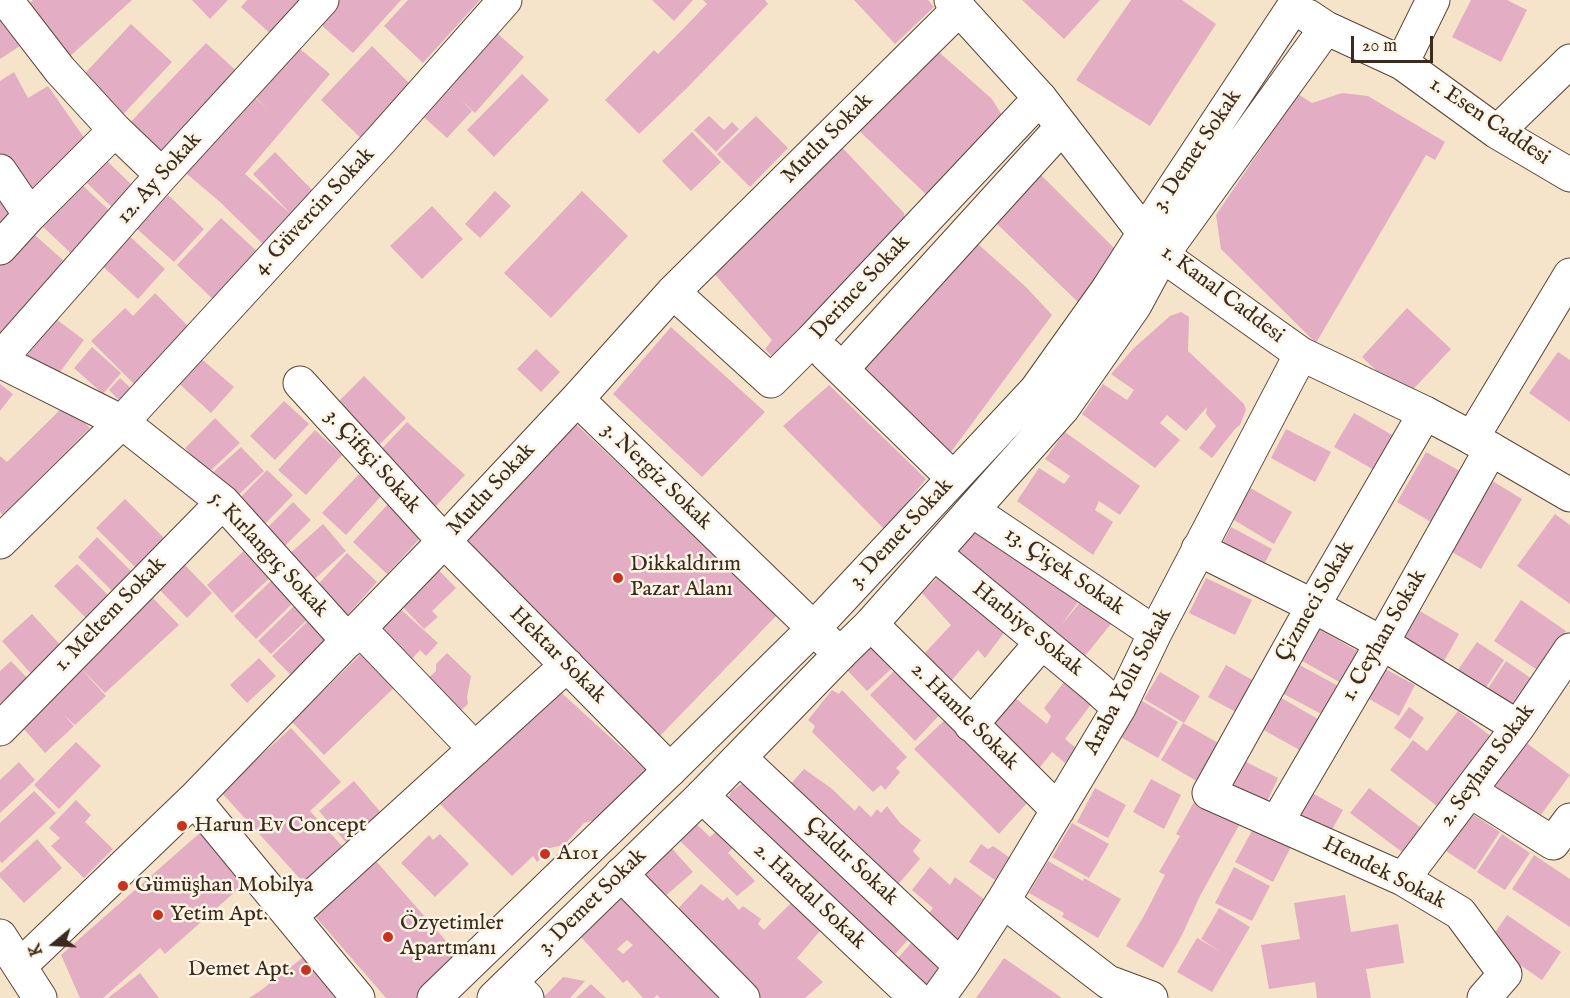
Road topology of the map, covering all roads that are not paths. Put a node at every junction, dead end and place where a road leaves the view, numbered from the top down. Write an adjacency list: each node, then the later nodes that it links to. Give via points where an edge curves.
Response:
1 (6, 0): 12 (street, via 60,70)
2 (322, 0): 15 (street, 12. Ay Sokak)
3 (505, 0): 29 (street, 4. Güvercin Sokak)
4 (1433, 0): 9 (street)
5 (1288, 3): 7 (street, 1. Esen Caddesi); 18 (street, 3. Demet Sokak)
6 (955, 4): 10 (street, 1. Kanal Caddesi); 21 (street, Mutlu Sokak)
7 (1326, 28): 9 (street, 1. Esen Caddesi); 18 (street, 3. Demet Sokak)
8 (1570, 61): 13 (street)
9 (1402, 63): 13 (street, 1. Esen Caddesi)
10 (1040, 98): 11 (street, 1. Kanal Caddesi); 22 (street, Derince Sokak)
11 (1062, 127): 18 (street, 1. Kanal Caddesi); 25 (street, Derince Sokak)
12 (115, 130): 15 (street); 17 (street)
13 (1497, 132): 16 (street, 1. Esen Caddesi)
14 (0, 171): 17 (street)
15 (162, 175): 24 (street, 12. Ay Sokak)
16 (1570, 175)
17 (30, 215): 19 (street)
18 (1153, 244): 23 (street, 1. Kanal Caddesi); 31 (street, 3. Demet Sokak, via 1108,289 1035,390); 34 (street, 3. Demet Sokak, via 1135,305 1063,408)
19 (0, 248)
20 (1570, 275): 30 (street, 1. Ceyhan Sokak)
21 (674, 292): 22 (street, Derince Sokak, via 771,381); 27 (street, Mutlu Sokak)
22 (812, 340): 25 (street)
23 (1301, 354): 28 (street, 1. Kanal Caddesi); 37 (street, Araba Yolu Sokak)
24 (0, 360): 29 (street, 5. Kırlangıç Sokak)
25 (842, 369): 31 (street)
26 (300, 383): 36 (street, 3. Çiftçi Sokak)
27 (577, 399): 36 (street, Mutlu Sokak); 41 (street, 3. Nergiz Sokak)
28 (1425, 413): 30 (street, 1. Kanal Caddesi); 39 (street, Çizmeci Sokak)
29 (122, 422): 33 (street, 5. Kırlangıç Sokak); 35 (street, 4. Güvercin Sokak)
30 (1482, 443): 32 (street, 1. Kanal Caddesi); 45 (street, 1. Ceyhan Sokak)
31 (953, 478): 41 (street, 3. Demet Sokak)
32 (1570, 495)
33 (223, 502): 43 (street, 5. Kırlangıç Sokak); 52 (street, 1. Meltem Sokak)
34 (973, 511): 38 (street, 3. Demet Sokak); 42 (street, 13. Çiçek Sokak)
35 (0, 542)
36 (444, 542): 43 (street, Mutlu Sokak); 48 (street, Hektar Sokak)
37 (1198, 549): 39 (street); 42 (street, Araba Yolu Sokak)
38 (934, 553): 40 (street, 3. Demet Sokak); 44 (street, Harbiye Sokak)
39 (1313, 606): 45 (street); 57 (street, Çizmeci Sokak)
40 (871, 624): 47 (street, 3. Demet Sokak); 50 (street, 2. Hamle Sokak)
41 (813, 628): 47 (street, 3. Nergiz Sokak); 55 (street, 3. Demet Sokak)
42 (1155, 633): 49 (street, Araba Yolu Sokak)
43 (354, 635): 53 (street, 5. Kırlangıç Sokak); 59 (street, Mutlu Sokak)
44 (1042, 642): 49 (street, Harbiye Sokak); 50 (street)
45 (1382, 643): 51 (street); 61 (street, 1. Ceyhan Sokak)
46 (1570, 650): 51 (street, 2. Seyhan Sokak)
47 (840, 654): 54 (street, 3. Demet Sokak)
48 (567, 665): 53 (street); 55 (street, Hektar Sokak)
49 (1119, 708): 60 (street, Araba Yolu Sokak)
50 (972, 725): 60 (street, 2. Hamle Sokak)
51 (1518, 727): 56 (street, 2. Seyhan Sokak)
52 (0, 729)
53 (475, 749): 66 (street)
54 (740, 758): 58 (street, 3. Demet Sokak); 69 (street, Çaldır Sokak)
55 (670, 770): 73 (street, 3. Demet Sokak)
56 (1470, 791): 62 (street); 64 (street, 2. Seyhan Sokak)
57 (1209, 793): 61 (street, Hendek Sokak)
58 (702, 796): 63 (street, 3. Demet Sokak); 75 (street, 2. Hardal Sokak)
59 (195, 799): 66 (street); 68 (street, Mutlu Sokak)
60 (1058, 810): 65 (street, Araba Yolu Sokak)
61 (1277, 822): 64 (street, Hendek Sokak)
62 (1564, 839)
63 (621, 874): 70 (street, 3. Demet Sokak); 74 (street)
64 (1403, 879): 78 (street, Hendek Sokak, via 1460,913 1505,974)
65 (1003, 901): 69 (street, Araba Yolu Sokak); 77 (street, via 1108,982)
66 (291, 916): 72 (street)
67 (0, 936): 68 (street)
68 (20, 966): 71 (street)
69 (961, 966): 76 (street, Araba Yolu Sokak)
70 (511, 993)
71 (40, 998)
72 (358, 998)
73 (434, 998)
74 (743, 998)
75 (916, 998)
76 (938, 998)
77 (1151, 998)
78 (1484, 998)

